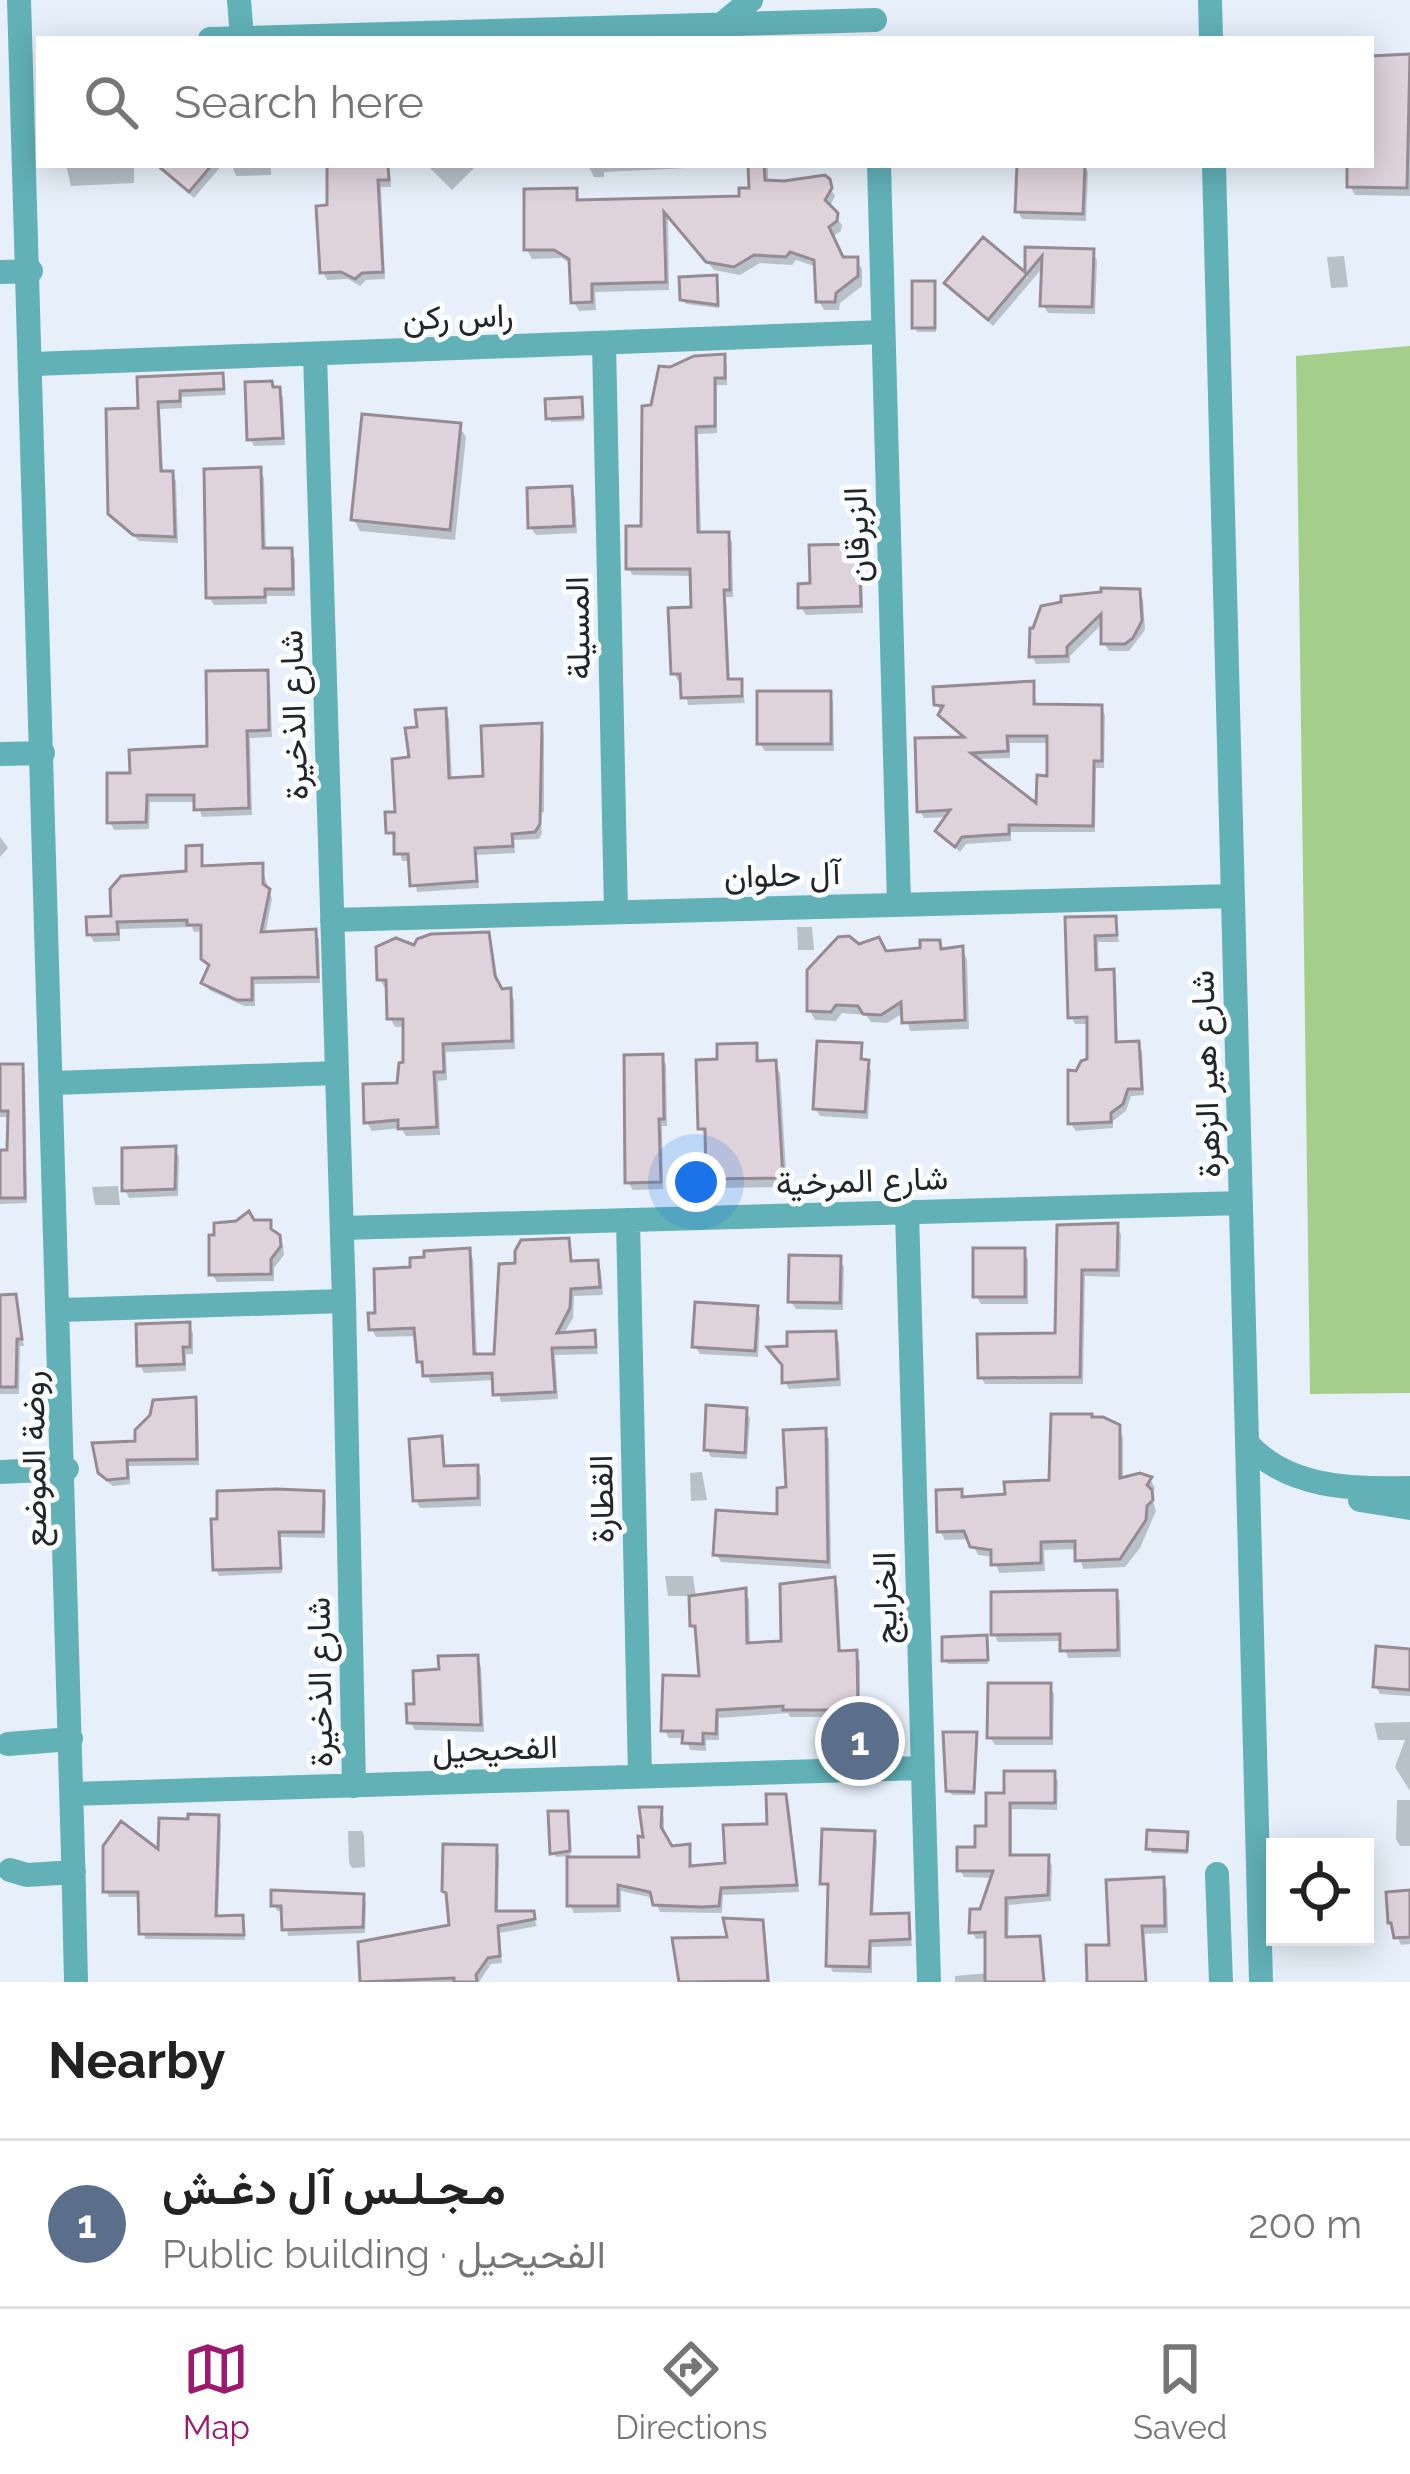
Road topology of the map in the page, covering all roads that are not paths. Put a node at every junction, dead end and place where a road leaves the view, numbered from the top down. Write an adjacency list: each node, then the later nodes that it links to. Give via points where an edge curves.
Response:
1 (19, 0): 12 (street, روضة الموضع)
2 (239, 0): 9 (street)
3 (626, 0): 8 (street)
4 (751, 0): 7 (street)
5 (1210, 0): 11 (street)
6 (875, 20): 7 (street)
7 (722, 24): 8 (street)
8 (625, 27): 10 (street)
9 (242, 36)
10 (312, 36)
11 (1210, 36)
12 (30, 44): 16 (street, روضة الموضع)
13 (879, 168): 17 (street, الزبرقان)
14 (1214, 168): 23 (street, شارع هير الزهرة)
15 (0, 272): 16 (street)
16 (31, 272): 20 (street, روضة الموضع)
17 (884, 332): 18 (street, راس ركن); 24 (street, الزبرقان)
18 (604, 343): 19 (street, راس ركن); 25 (street, المسيلة)
19 (315, 354): 20 (street, راس ركن); 26 (street, شارع الذخيرة)
20 (34, 364): 21 (street, روضة الموضع)
21 (43, 753): 22 (street); 28 (street, روضة الموضع)
22 (0, 754)
23 (1233, 896): 24 (street, آل حلوان); 29 (street, شارع هير الزهرة)
24 (899, 904): 25 (street, آل حلوان)
25 (616, 912): 26 (street, آل حلوان)
26 (332, 920): 27 (street, شارع الذخيرة)
27 (337, 1073): 28 (street); 32 (street, شارع الذخيرة)
28 (54, 1083): 34 (street, روضة الموضع)
29 (1241, 1202): 30 (street, شارع المرخية); 35 (street, شارع هير الزهرة)
30 (907, 1212): 31 (street, شارع المرخية); 43 (street, الخرايج)
31 (628, 1220): 32 (street, شارع المرخية); 44 (street, القطارة)
32 (342, 1228): 33 (street, شارع الذخيرة)
33 (344, 1301): 34 (street); 45 (street, شارع الذخيرة)
34 (62, 1310): 36 (street, روضة الموضع)
35 (1247, 1443): 38 (street, via 1294,1477); 39 (street, شارع هير الزهرة)
36 (67, 1469): 37 (street); 41 (street, روضة الموضع)
37 (0, 1472)
38 (1410, 1488)
39 (1247, 1489): 40 (street, via 1283,1482); 50 (street, شارع هير الزهرة)
40 (1410, 1508)
41 (71, 1739): 42 (street); 46 (street, روضة الموضع)
42 (8, 1744)
43 (921, 1768): 44 (street, الفحيحيل); 53 (street, الخرايج)
44 (640, 1776): 45 (street, الفحيحيل)
45 (354, 1786): 46 (street, الفحيحيل)
46 (72, 1794): 48 (street, روضة الموضع)
47 (10, 1870): 48 (street)
48 (74, 1872): 52 (street, روضة الموضع)
49 (1217, 1874): 51 (street)
50 (1261, 1971): 51 (street)
51 (1221, 1973)
52 (76, 1982)
53 (929, 1982)

